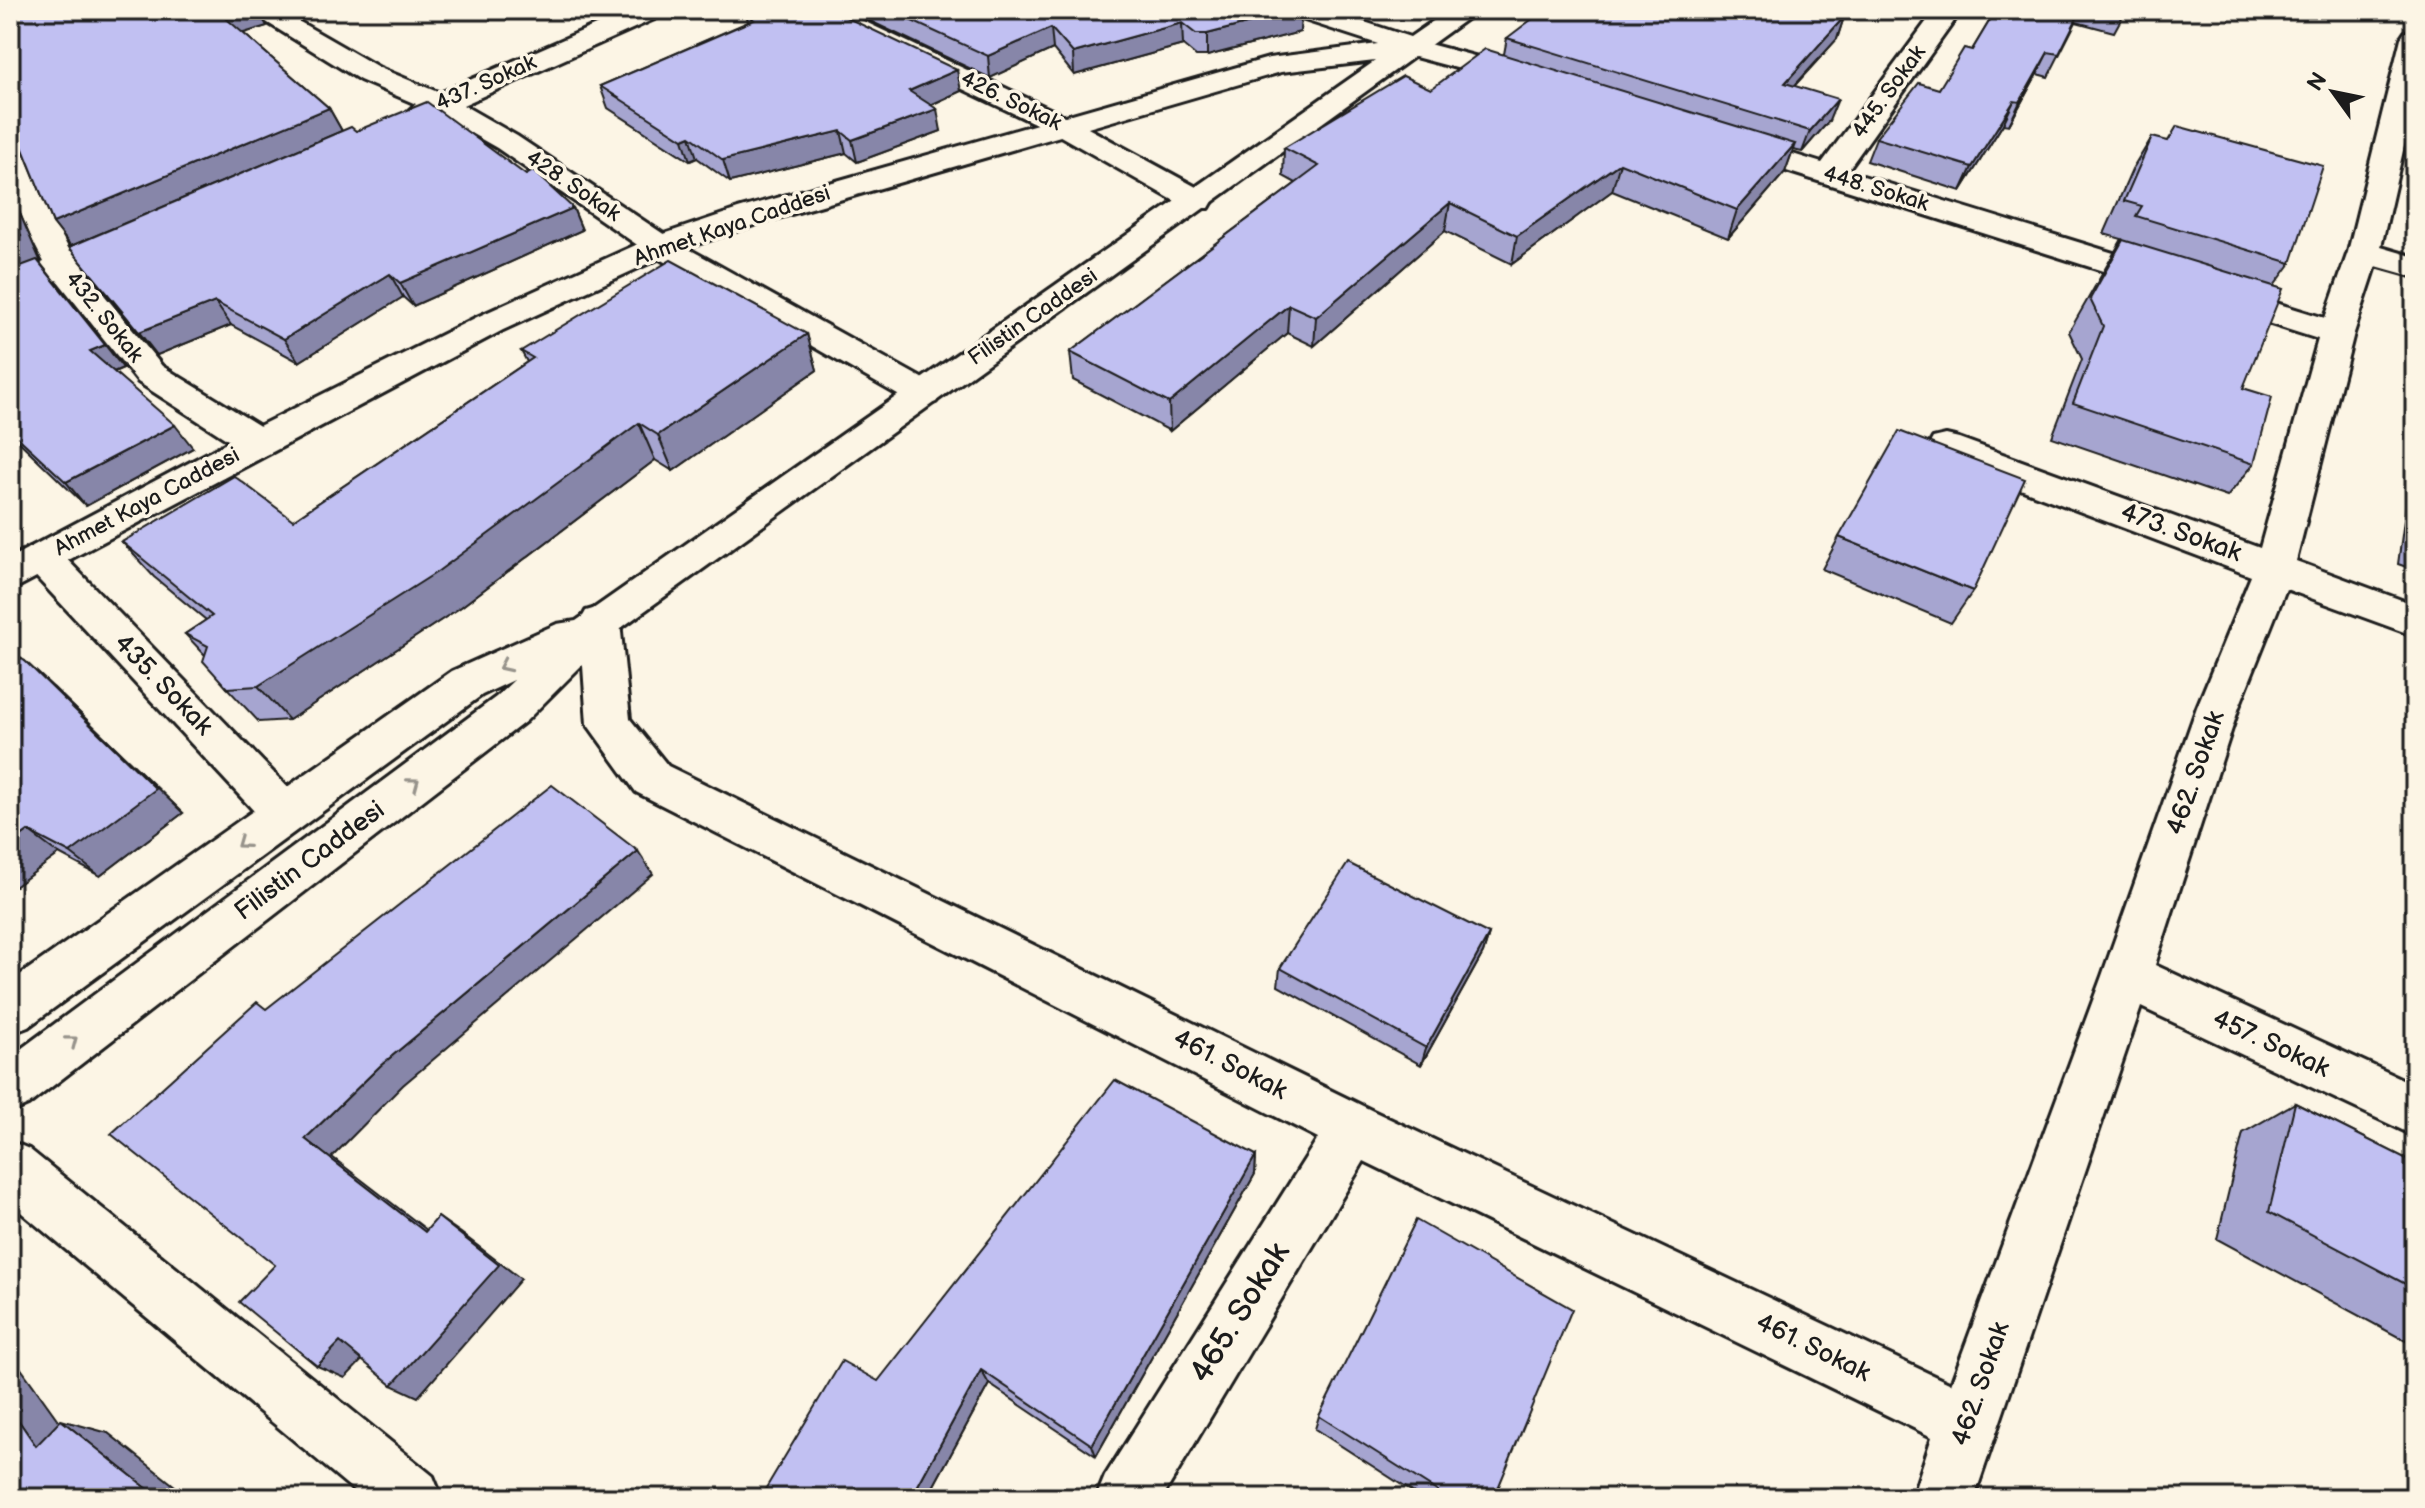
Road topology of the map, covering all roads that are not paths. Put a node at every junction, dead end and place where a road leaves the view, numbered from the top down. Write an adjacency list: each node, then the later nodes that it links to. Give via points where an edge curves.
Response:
1 (260, 10): 10 (street, 428. Sokak, via 370,74)
2 (652, 10): 10 (street, 437. Sokak)
3 (819, 10): 12 (street, 426. Sokak)
4 (1301, 10): 8 (street)
5 (1466, 10): 8 (street, Filistin Caddesi)
6 (1949, 10): 15 (street, 445. Sokak)
7 (2415, 38): 19 (street, 462. Sokak)
8 (1414, 48): 9 (street); 12 (street, Ahmet Kaya Caddesi, via 1279,64); 16 (street, Filistin Caddesi)
9 (1553, 88)
10 (441, 104): 11 (street, 437. Sokak); 18 (street, 428. Sokak, via 507,142)
11 (398, 122)
12 (1065, 127): 16 (street, 426. Sokak); 18 (street, Ahmet Kaya Caddesi)
13 (1708, 137): 15 (street, 448. Sokak)
14 (10, 142): 20 (street, 432. Sokak, via 43,231)
15 (1829, 174): 23 (street, 448. Sokak)
16 (1198, 201): 24 (street, Filistin Caddesi)
17 (165, 222): 20 (street)
18 (660, 246): 24 (street, 428. Sokak); 25 (street, Ahmet Kaya Caddesi, via 491,323)
19 (2364, 252): 21 (street); 23 (street, 462. Sokak)
20 (63, 266): 22 (street); 25 (street, 432. Sokak, via 150,374)
21 (2415, 267)
22 (10, 288)
23 (2337, 333): 27 (street, 462. Sokak)
24 (923, 394): 30 (street, Filistin Caddesi)
25 (258, 442): 28 (street, Ahmet Kaya Caddesi)
26 (1946, 447): 27 (street, 473. Sokak)
27 (2275, 566): 29 (street, 473. Sokak); 32 (street, 462. Sokak, via 2218,707)
28 (26, 567): 31 (street, 435. Sokak)
29 (2415, 621)
30 (600, 622): 31 (street, Filistin Caddesi, one-way to 31, via 467,683); 34 (street, Filistin Caddesi, one-way to 30, via 511,709); 36 (street, 461. Sokak, via 609,724 652,779)
31 (284, 813): 33 (street, Filistin Caddesi, one-way to 33)
32 (2127, 976): 35 (street, 457. Sokak); 38 (street, 462. Sokak)
33 (10, 1011)
34 (10, 1088)
35 (2415, 1111)
36 (1354, 1129): 38 (street, 461. Sokak); 40 (street, 465. Sokak)
37 (10, 1168): 39 (street)
38 (1967, 1422): 41 (street, 462. Sokak)
39 (411, 1498)
40 (1127, 1498)
41 (1943, 1498)

